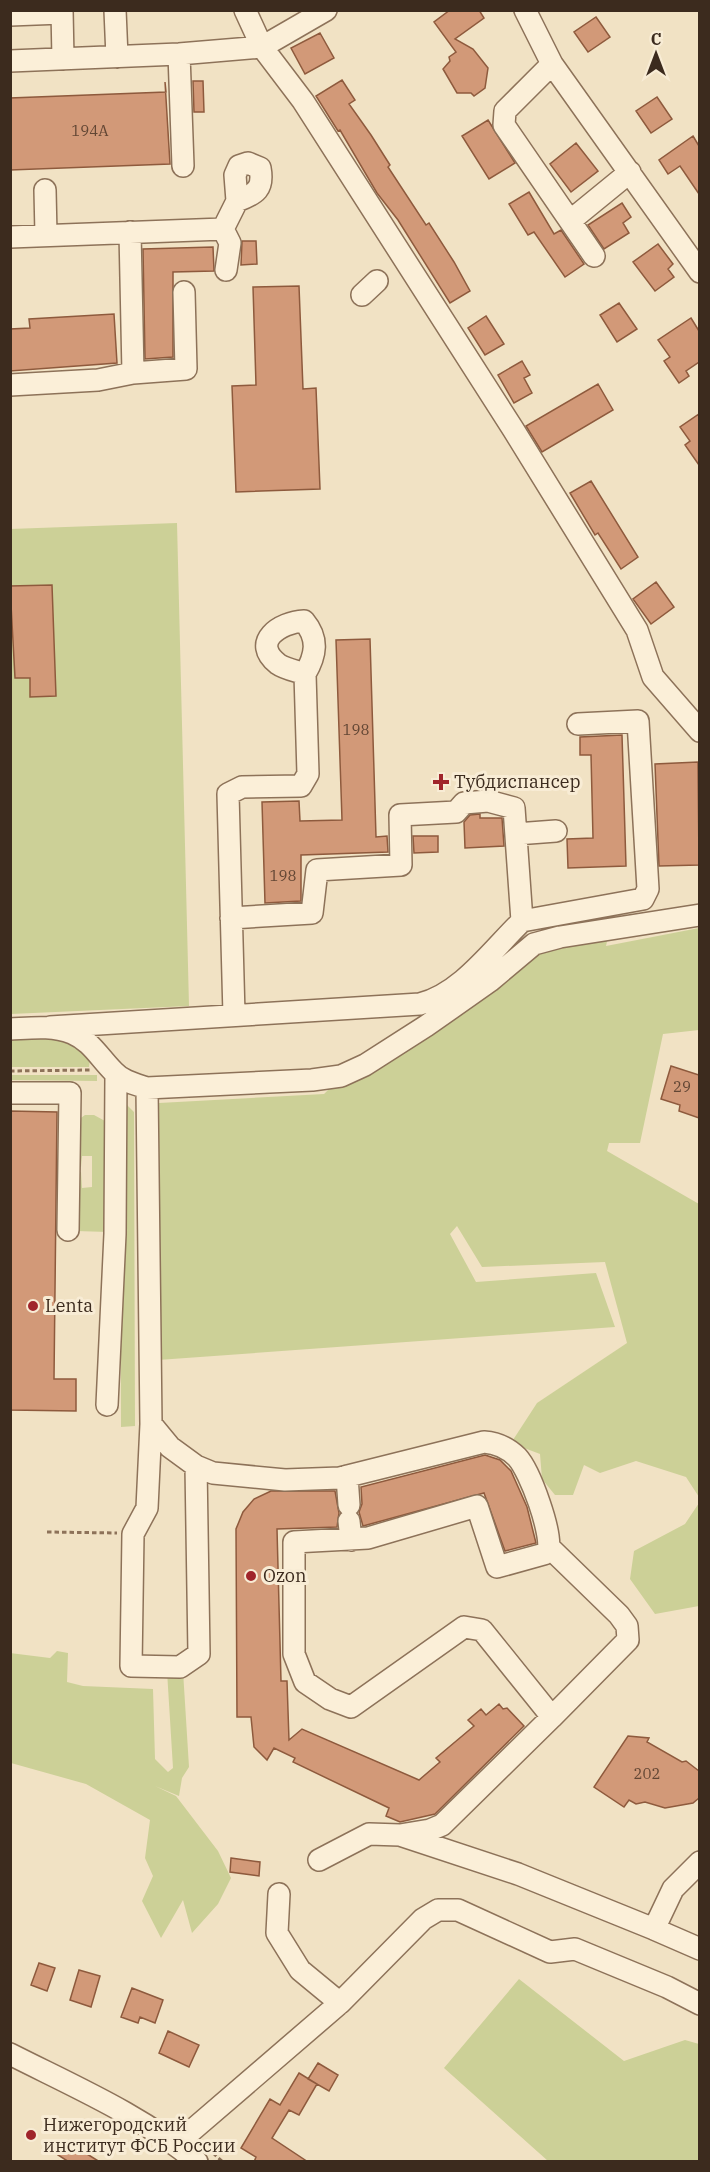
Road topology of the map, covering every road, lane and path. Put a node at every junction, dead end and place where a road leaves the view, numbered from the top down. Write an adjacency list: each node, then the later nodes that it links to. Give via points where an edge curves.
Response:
1 (115, 10): 9 (street)
2 (245, 10): 7 (street)
3 (327, 10): 7 (street)
4 (525, 10): 12 (street)
5 (62, 12): 6 (street); 10 (street)
6 (10, 15)
7 (262, 47): 8 (street); 30 (street, via 303,101 606,579 637,630 653,677)
8 (179, 54): 9 (street); 13 (street)
9 (117, 57): 10 (street)
10 (63, 59): 11 (street)
11 (10, 60)
12 (552, 64): 14 (street); 17 (street, via 505,111 504,125)
13 (183, 166)
14 (630, 172): 17 (street); 24 (street)
15 (45, 190): 20 (street)
16 (237, 201): 18 (street)
17 (570, 221): 22 (street)
18 (223, 229): 19 (street); 23 (street, via 230,243)
19 (130, 232): 20 (street); 26 (street)
20 (46, 235): 21 (street)
21 (10, 237)
22 (594, 256)
23 (226, 270)
24 (699, 272)
25 (184, 292): 26 (street, via 186,369)
26 (133, 373): 27 (street, via 98,380)
27 (10, 385)
28 (305, 674): 34 (street, via 307,780 301,786 242,787 228,794)
29 (579, 724): 35 (street, via 638,721 648,889 643,898)
30 (699, 731)
31 (556, 831): 32 (street)
32 (516, 834): 34 (street, via 514,808 488,801 464,803 456,812 400,815 401,865 317,870 312,913); 35 (street)
33 (699, 915): 41 (street, via 534,944 426,1026 341,1076)
34 (231, 918): 36 (street)
35 (522, 921): 36 (street, via 437,1000)
36 (234, 1015): 37 (street)
37 (50, 1027): 38 (street); 40 (street, via 72,1033 89,1044)
38 (10, 1029)
39 (10, 1071): 40 (path)
40 (114, 1072): 41 (street); 44 (street, via 115,1234)
41 (147, 1088): 45 (street)
42 (10, 1093): 43 (street, via 69,1093)
43 (68, 1230)
44 (107, 1405)
45 (151, 1424): 46 (street, via 170,1447); 50 (street, via 147,1508)
46 (196, 1466): 47 (street, via 213,1473 285,1480); 50 (street, via 199,1654 180,1666 131,1666)
47 (347, 1476): 48 (street); 51 (street, via 483,1442 495,1443 519,1459 528,1475)
48 (350, 1522): 51 (street, via 368,1538 477,1506 497,1567 544,1554); 52 (street, via 294,1542 294,1654 304,1682 351,1707 464,1627 482,1630)
49 (47, 1532): 50 (path)
50 (133, 1534)
51 (549, 1546): 52 (street, via 619,1615 627,1626 628,1640)
52 (552, 1717): 53 (street, via 442,1825)
53 (400, 1835): 54 (street, via 369,1834); 57 (street, via 518,1875)
54 (319, 1860)
55 (699, 1862): 57 (street, via 673,1889)
56 (279, 1894): 59 (street, via 277,1933 300,1970)
57 (654, 1929): 58 (street)
58 (699, 1948)
59 (340, 2003): 60 (street, via 423,1919 438,1910 458,1910 550,1952 575,1949); 62 (street, via 189,2133)
60 (699, 2004)
61 (10, 2054): 62 (street, via 127,2115)
62 (190, 2155)

